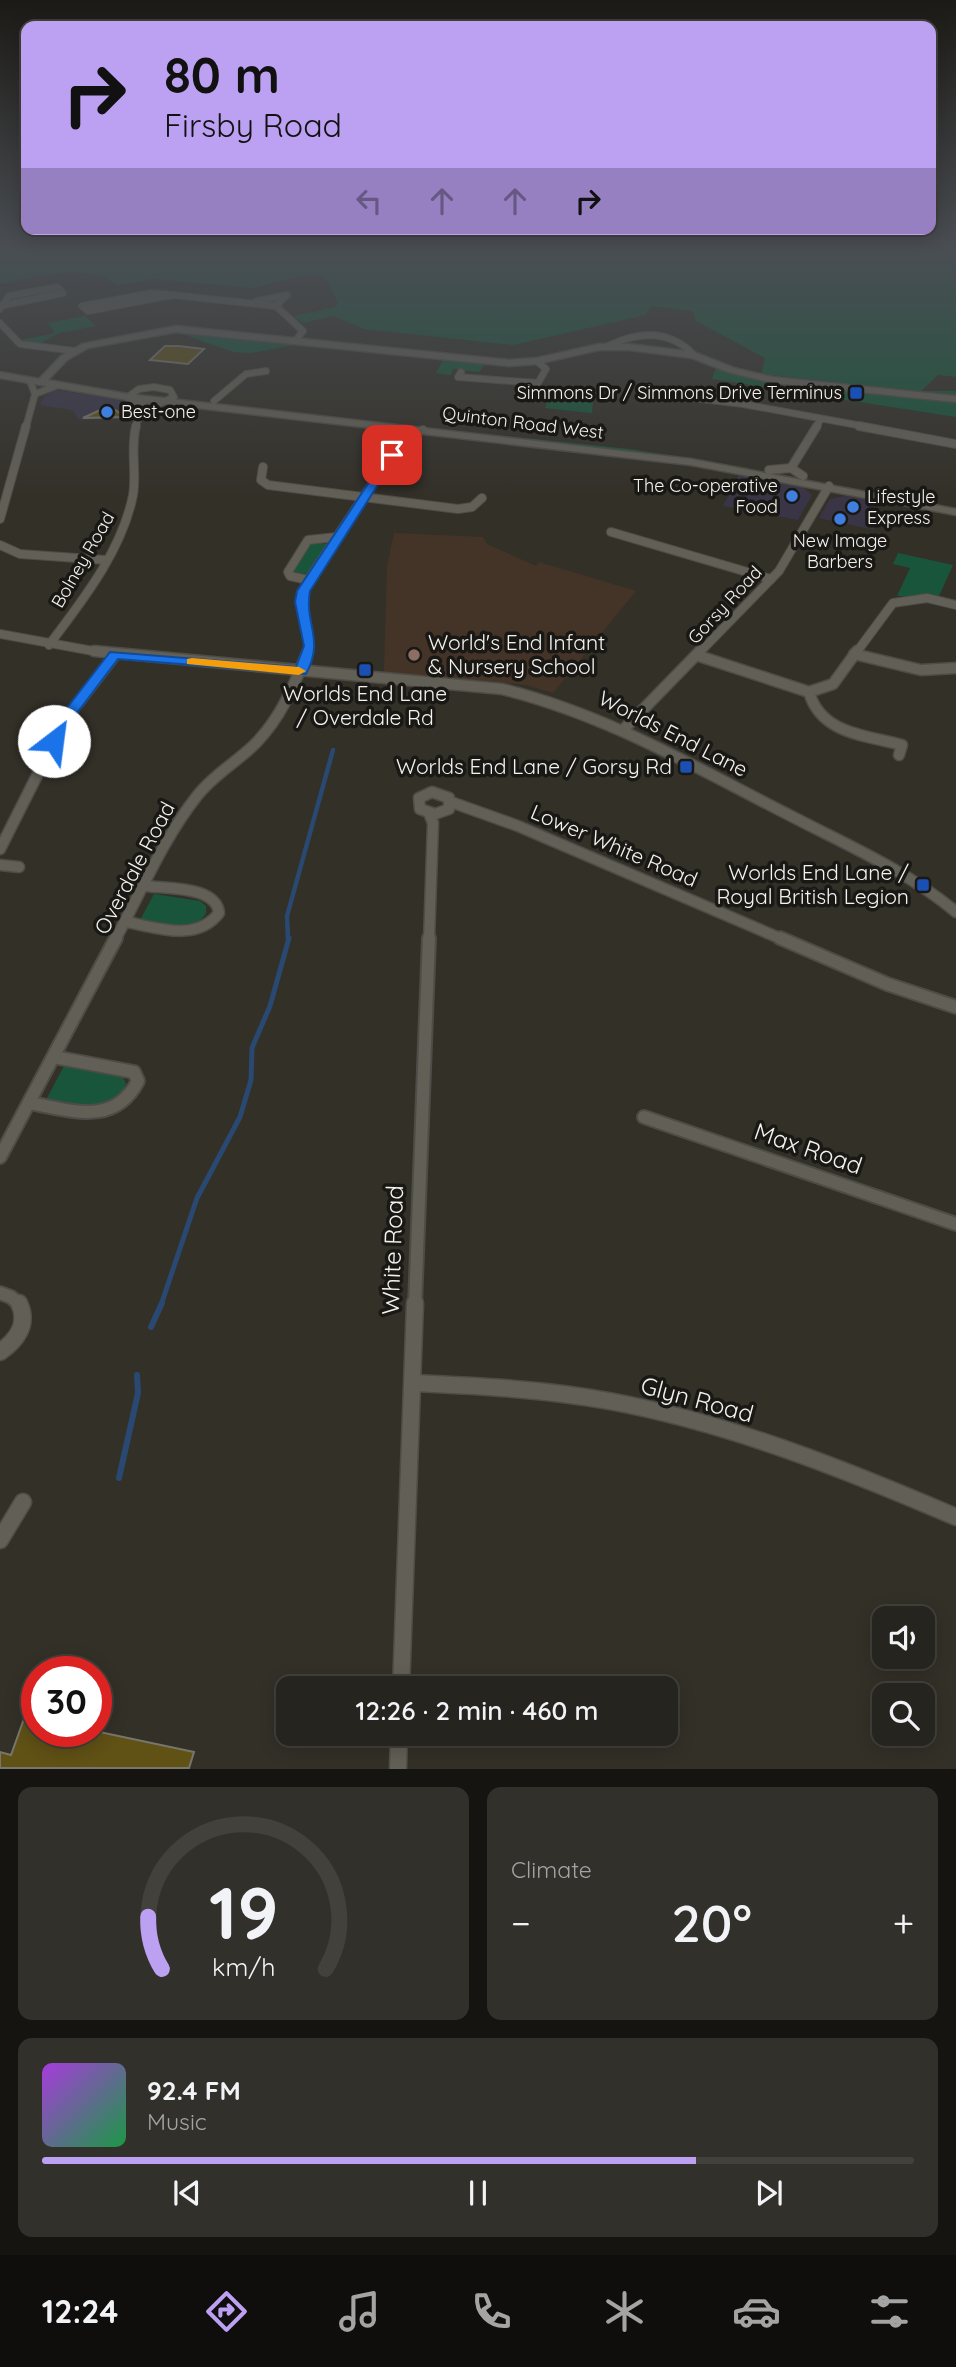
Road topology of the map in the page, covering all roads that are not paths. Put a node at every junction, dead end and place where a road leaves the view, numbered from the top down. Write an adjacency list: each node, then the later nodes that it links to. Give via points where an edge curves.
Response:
1 (8, 332): 7 (street, via 20,344)
2 (160, 332): 7 (street, via 94,342)
3 (204, 332): 5 (street)
4 (303, 332): 5 (street)
5 (296, 340): 9 (street, via 498,362)
6 (608, 346): 8 (street); 8 (street, via 666,334); 9 (street)
7 (75, 351): 13 (street)
8 (694, 355): 18 (street, via 773,380)
9 (537, 361): 12 (street, via 546,369 538,383 458,377)
10 (265, 371): 20 (street, via 246,374)
11 (0, 372): 13 (street, Quinton Road West); 13 (street, Quinton Road West)
12 (461, 372)
13 (39, 381): 14 (street, Quinton Road West); 15 (street); 16 (street, Quinton Road West)
14 (58, 386): 15 (street); 16 (street, Quinton Road West)
15 (35, 394): 36 (street)
16 (131, 394): 19 (street, Quinton Road West); 21 (street, via 129,401)
17 (668, 395): 22 (street)
18 (956, 399)
19 (171, 400): 20 (street, Quinton Road West); 21 (street); 24 (street, Quinton Road West)
20 (215, 401): 24 (street, Quinton Road West)
21 (144, 406): 40 (street, Bolney Road, via 132,434 132,499)
22 (821, 419): 25 (street); 28 (street)
23 (425, 427): 24 (street, Quinton Road West); 27 (street, Quinton Road West, via 603,444); 28 (street, Quinton Road West)
24 (401, 428): 32 (street, Overdale Road)
25 (956, 444)
26 (263, 467): 32 (street, via 261,480 268,485)
27 (769, 470): 28 (street, via 767,473); 29 (street, Quinton Road West)
28 (788, 473): 29 (street); 31 (street, Quinton Road West)
29 (803, 476): 30 (street, Quinton Road West)
30 (817, 479): 31 (street); 34 (street, Quinton Road West)
31 (829, 486): 35 (street, Quinton Road West); 41 (street, Gorsy Road)
32 (365, 496): 33 (street, via 458,509 472,507); 38 (street, Overdale Road)
33 (482, 498)
34 (956, 505)
35 (956, 512)
36 (0, 519)
37 (611, 531): 41 (street)
38 (337, 537): 42 (street, Overdale Road); 42 (street, via 308,540 288,572)
39 (0, 545): 40 (street, via 20,554)
40 (105, 559): 45 (street, Bolney Road, via 80,604)
41 (771, 579): 48 (street, Gorsy Road)
42 (308, 580): 50 (street, Overdale Road, via 302,602 310,646)
43 (956, 605): 47 (street, via 927,598 893,603)
44 (0, 634): 45 (street, Worlds End Lane)
45 (49, 645): 46 (street, Worlds End Lane)
46 (115, 654): 50 (street, Worlds End Lane); 56 (street, via 65,720)
47 (854, 654): 49 (street, via 922,670); 51 (street, via 833,684)
48 (699, 656): 51 (street); 52 (street, Gorsy Road)
49 (956, 667)
50 (301, 672): 52 (street, Worlds End Lane, via 502,689 560,703); 59 (street, Overdale Road, via 270,729 196,797)
51 (809, 692): 53 (street, via 820,717 833,726 902,745)
52 (624, 729): 60 (street, Worlds End Lane, via 888,867)
53 (899, 755)
54 (451, 802): 55 (street, via 445,811); 55 (street, White Road, via 442,794 423,796 418,806); 62 (street, Lower White Road, via 518,826 887,984)
55 (429, 813): 70 (street, White Road, via 433,822)
56 (0, 849)
57 (0, 865): 58 (street)
58 (19, 867)
59 (146, 886): 61 (street, Overdale Road); 61 (street, via 210,895 218,903 219,913 207,928 194,931)
60 (956, 912)
61 (127, 922): 63 (street, Overdale Road)
62 (956, 1007)
63 (54, 1057): 64 (street, Overdale Road); 64 (street, via 134,1072 138,1081 133,1096 119,1109 103,1112)
64 (29, 1103): 66 (street, Overdale Road)
65 (645, 1117): 67 (street, Max Road)
66 (0, 1157)
67 (956, 1224)
68 (0, 1293): 69 (street, via 12,1295 25,1314 22,1330 10,1347)
69 (0, 1352)
70 (413, 1383): 72 (street, Glyn Road, via 524,1388 633,1406 740,1434); 74 (street, White Road)
71 (23, 1502): 73 (street)
72 (956, 1517)
73 (0, 1540)
74 (402, 1676)
75 (399, 1746): 76 (street)
76 (398, 1769)

